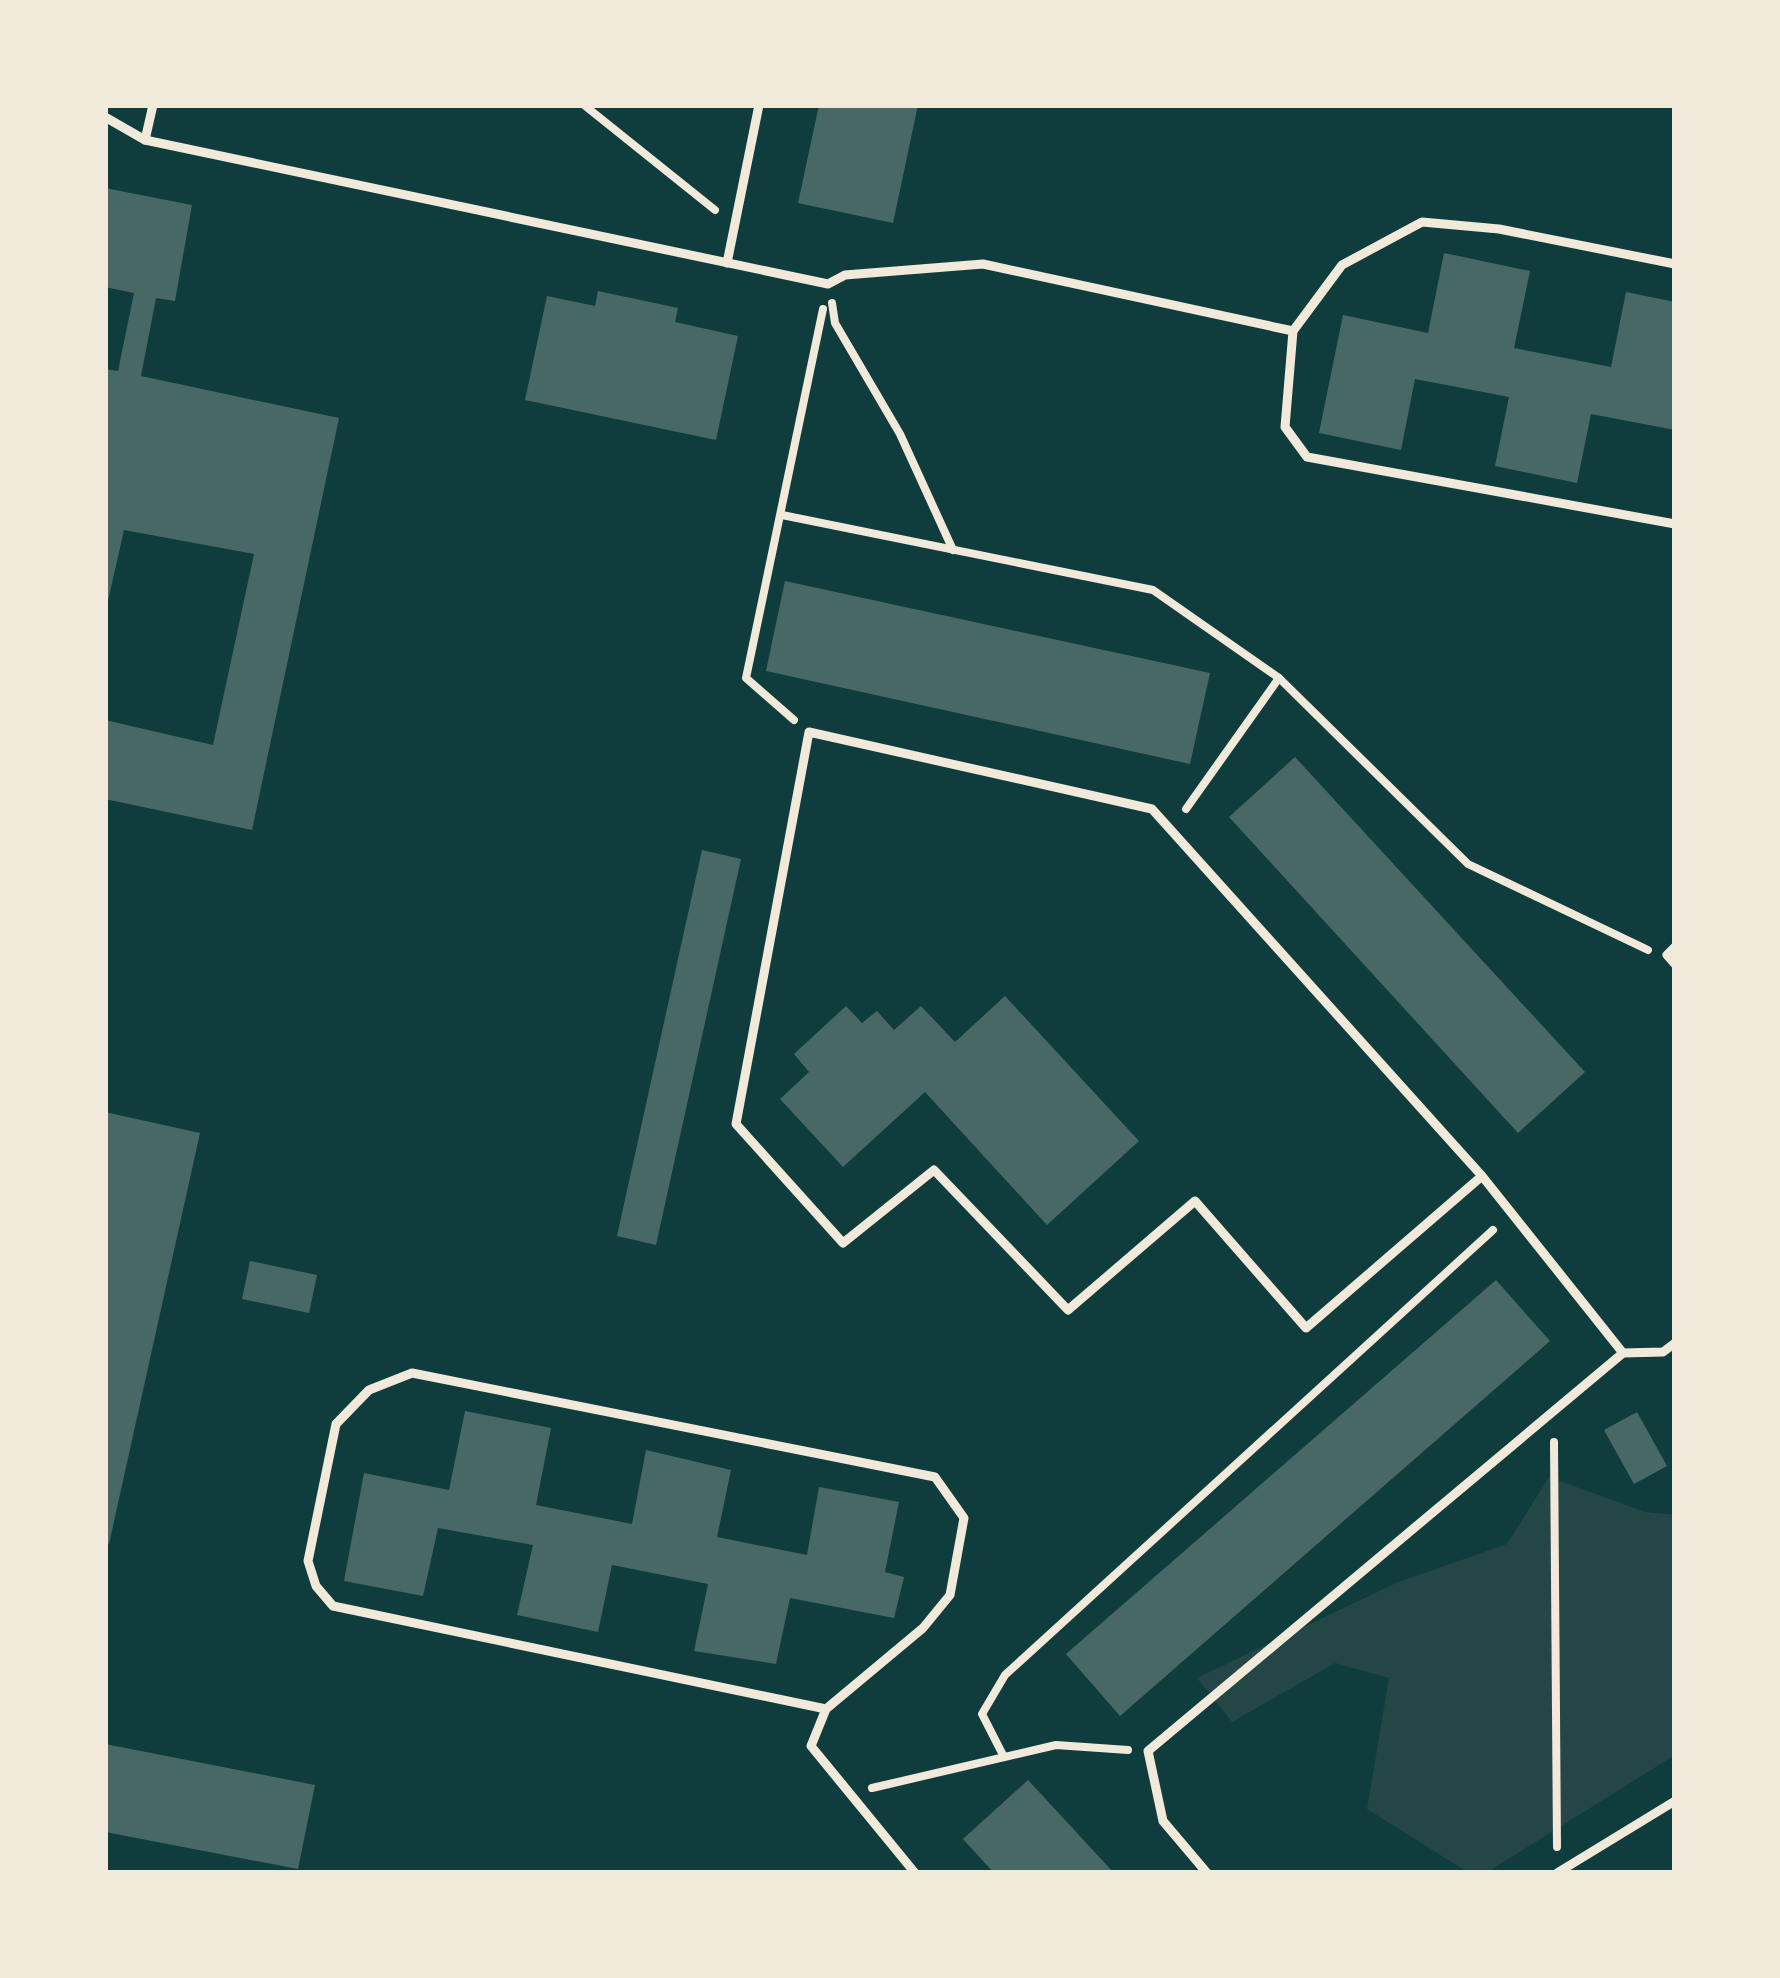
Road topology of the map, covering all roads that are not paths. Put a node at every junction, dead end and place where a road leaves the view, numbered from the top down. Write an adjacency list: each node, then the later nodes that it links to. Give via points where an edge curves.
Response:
1 (153, 105): 4 (lane)
2 (759, 105): 5 (lane)
3 (105, 117): 4 (lane)
4 (146, 140): 5 (lane)
5 (728, 263): 7 (lane, via 828,284 845,275 983,264)
6 (1675, 265): 7 (lane, via 1499,229 1422,222 1342,265)
7 (1293, 331): 8 (lane, via 1285,427 1307,457)
8 (1675, 524)
9 (1675, 947): 10 (lane, via 1666,955)
10 (1675, 964)
11 (1482, 1176): 11 (lane, via 1152,809 809,732 736,1124 843,1243 934,1170 1068,1310 1195,1202 1306,1328); 13 (lane)
12 (1675, 1343): 13 (lane, via 1663,1352)
13 (1623, 1353): 17 (lane, via 1148,1751 1163,1821)
14 (826, 1709): 14 (lane, via 333,1606 308,1561 336,1424 369,1390 412,1373 935,1477 964,1519 950,1595 923,1628); 16 (lane, via 811,1745)
15 (1675, 1801): 18 (lane)
16 (915, 1873)
17 (1207, 1873)
18 (1557, 1873)

